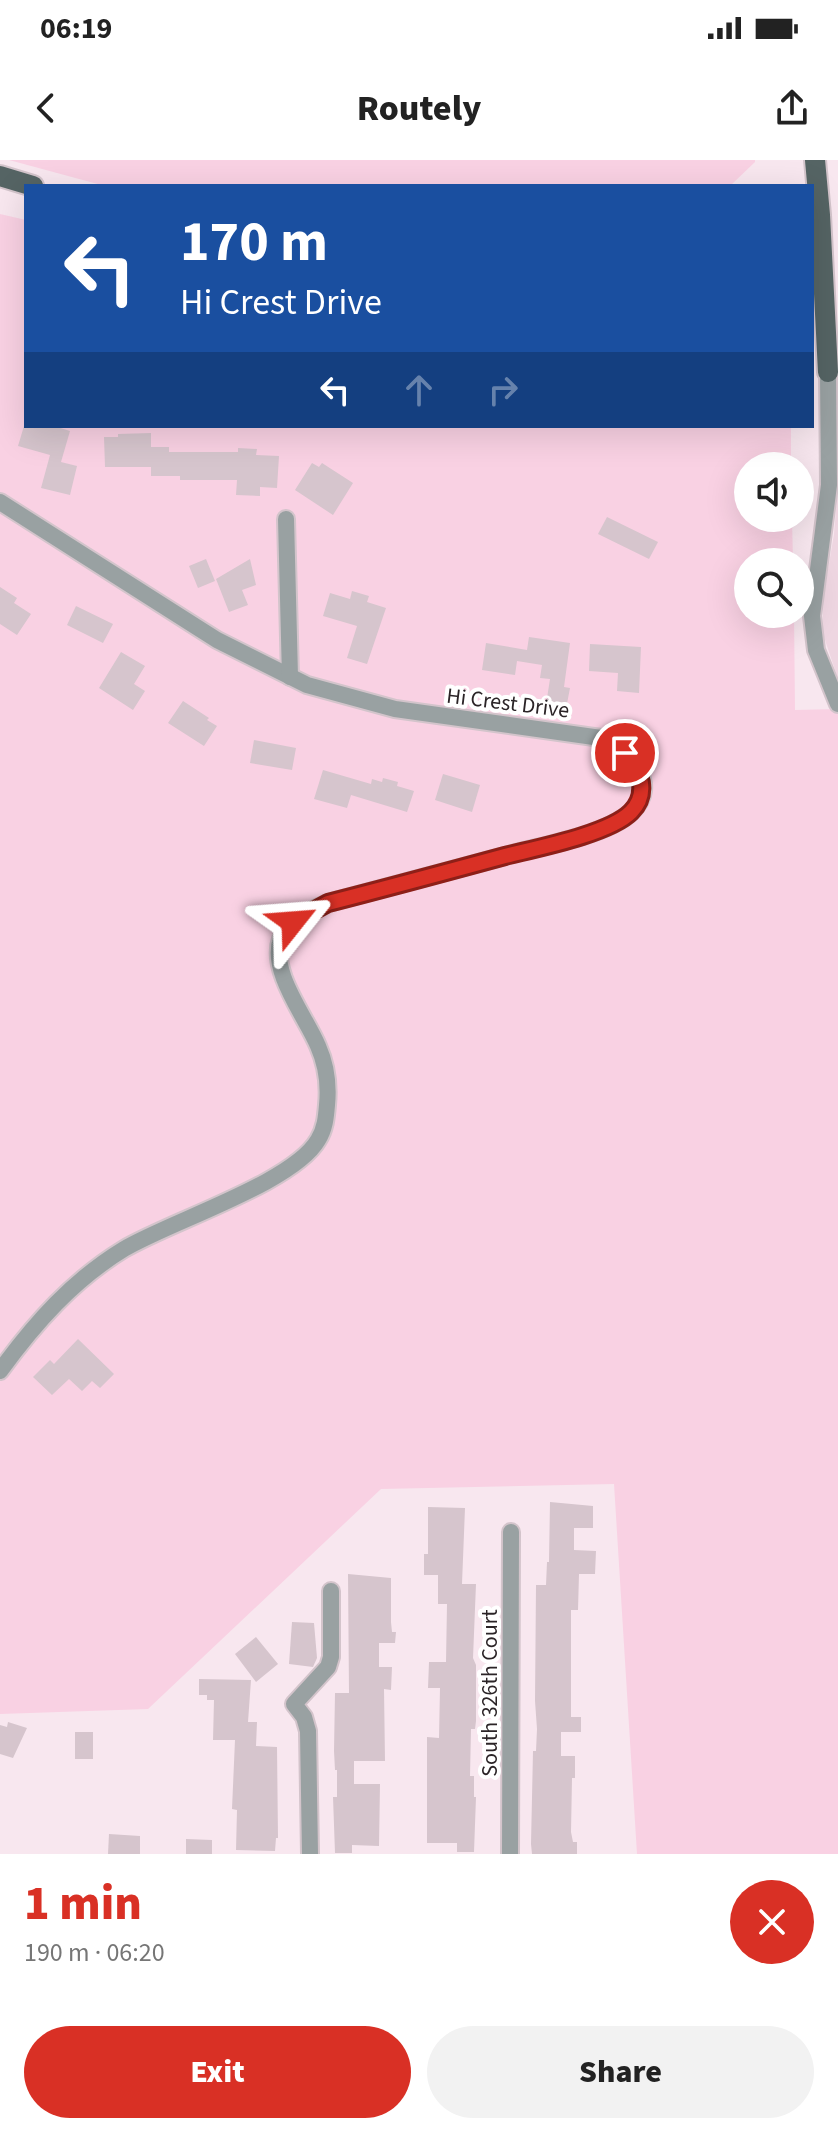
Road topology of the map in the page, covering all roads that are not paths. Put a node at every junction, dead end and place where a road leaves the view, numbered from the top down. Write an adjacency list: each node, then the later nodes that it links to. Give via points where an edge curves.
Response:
1 (815, 160): 4 (main road)
2 (0, 176): 3 (main road)
3 (26, 184)
4 (826, 371): 5 (street)
5 (833, 486): 9 (street, via 812,616 816,650)
6 (0, 502): 8 (street, Hi Crest Drive, via 217,640)
7 (286, 519): 8 (street)
8 (290, 677): 10 (street, Hi Crest Drive, via 395,709 601,738 637,767 642,789 638,803 608,826 328,903 293,922 281,939 279,955 324,1062 328,1096 316,1144 278,1174 149,1235 99,1265 56,1301)
9 (838, 704)
10 (0, 1371)
11 (511, 1532): 14 (street, South 326th Court)
12 (331, 1591): 13 (street, via 328,1667 294,1704 308,1731)
13 (310, 1854)
14 (510, 1854)

